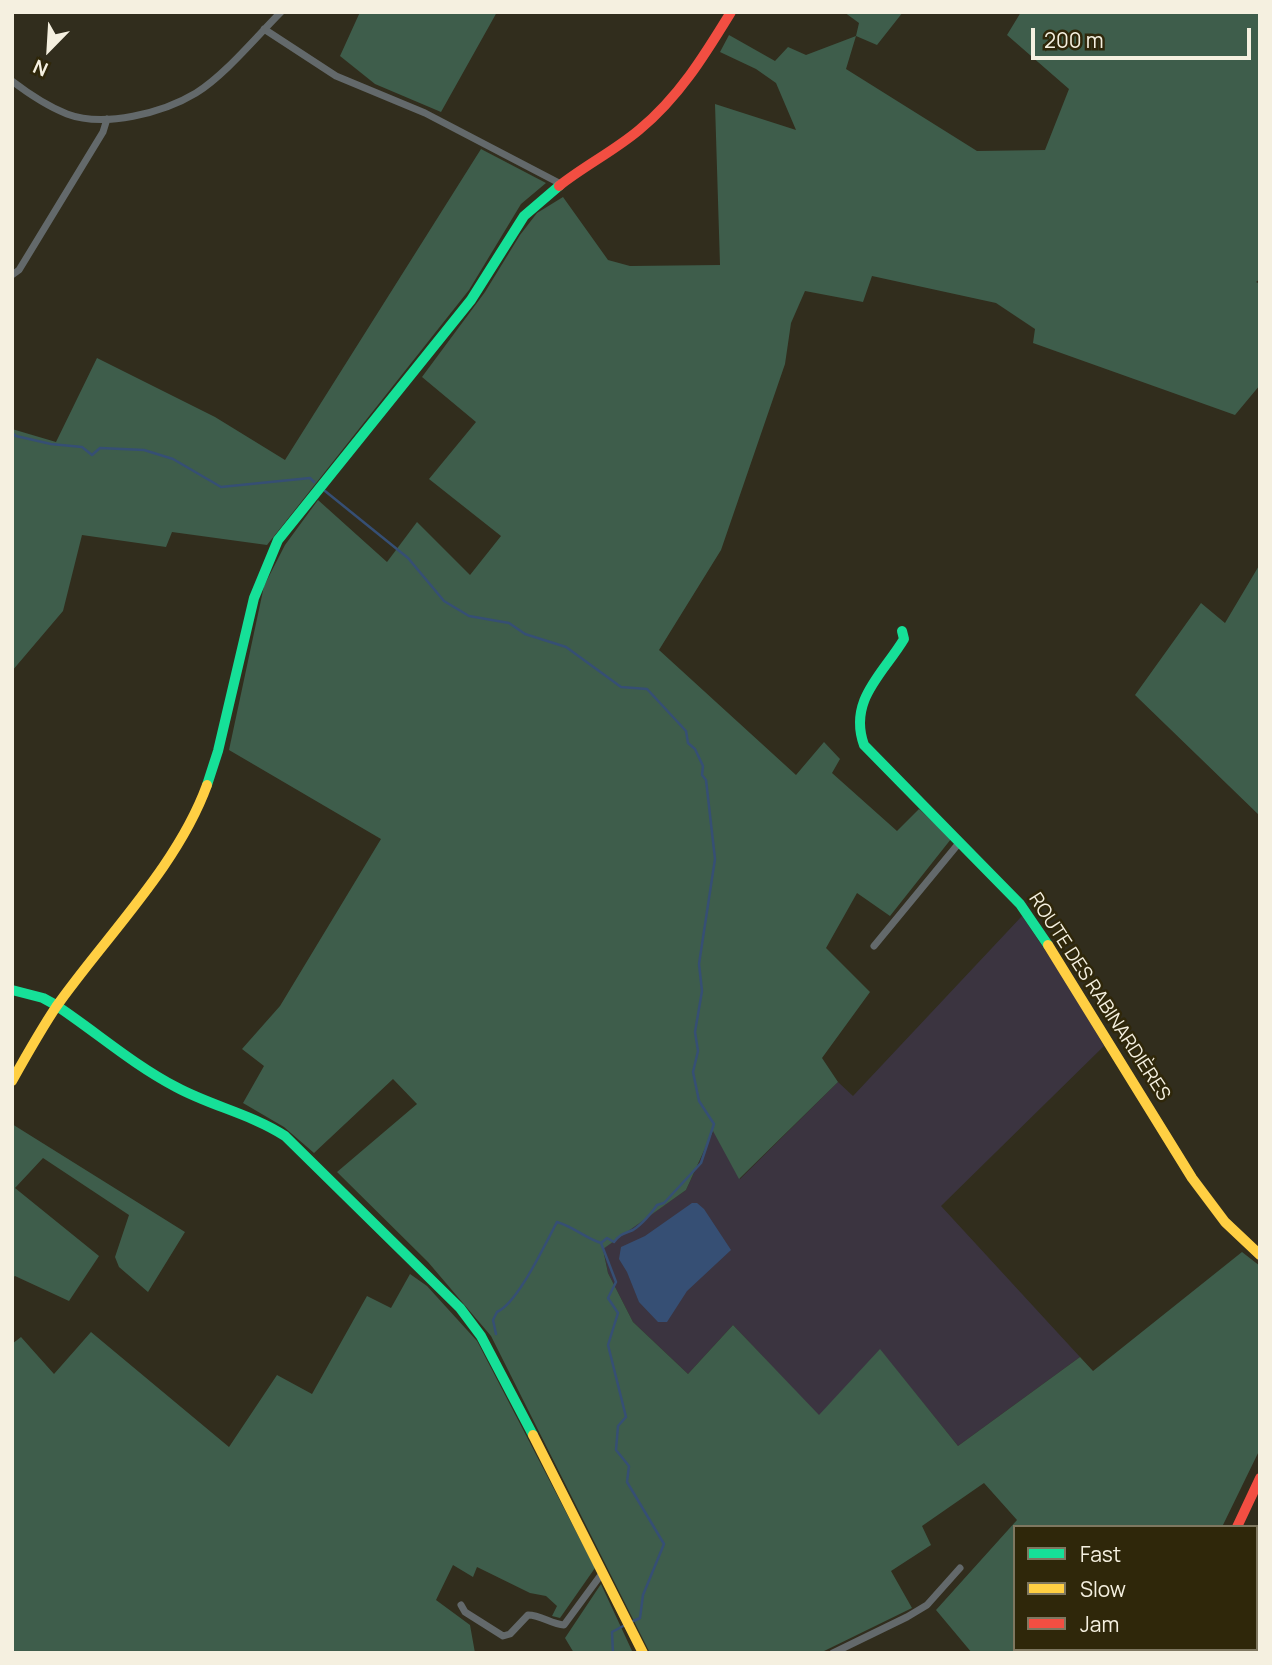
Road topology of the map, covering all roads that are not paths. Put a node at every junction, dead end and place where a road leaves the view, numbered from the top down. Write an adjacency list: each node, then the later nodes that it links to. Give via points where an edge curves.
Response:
1 (281, 12): 3 (street)
2 (731, 12): 6 (street, via 695,71 661,110)
3 (264, 29): 5 (street, via 197,92 145,114); 6 (street, via 336,76 425,113)
4 (12, 81): 5 (street, via 70,115)
5 (107, 119): 7 (street, via 26,259)
6 (561, 184): 12 (street, via 524,215 471,300 278,540 254,590 222,736 196,814 170,856)
7 (12, 275)
8 (902, 631): 9 (street, ROUTE DES RABINARDIÈRES, via 904,639 895,656 861,705 857,731 864,745)
9 (959, 843): 10 (street); 14 (street, ROUTE DES RABINARDIÈRES, via 1020,904 1192,1178 1225,1222)
10 (874, 946)
11 (12, 990): 12 (street)
12 (57, 1006): 13 (street); 18 (street, via 173,1087 277,1130 426,1272 481,1336)
13 (12, 1081)
14 (1260, 1255)
15 (1260, 1478): 16 (street)
16 (1238, 1525)
17 (960, 1568): 21 (street, via 917,1611)
18 (603, 1572): 19 (street, via 564,1625 528,1615 503,1636); 20 (street)
19 (461, 1605)
20 (643, 1653)
21 (833, 1653)

